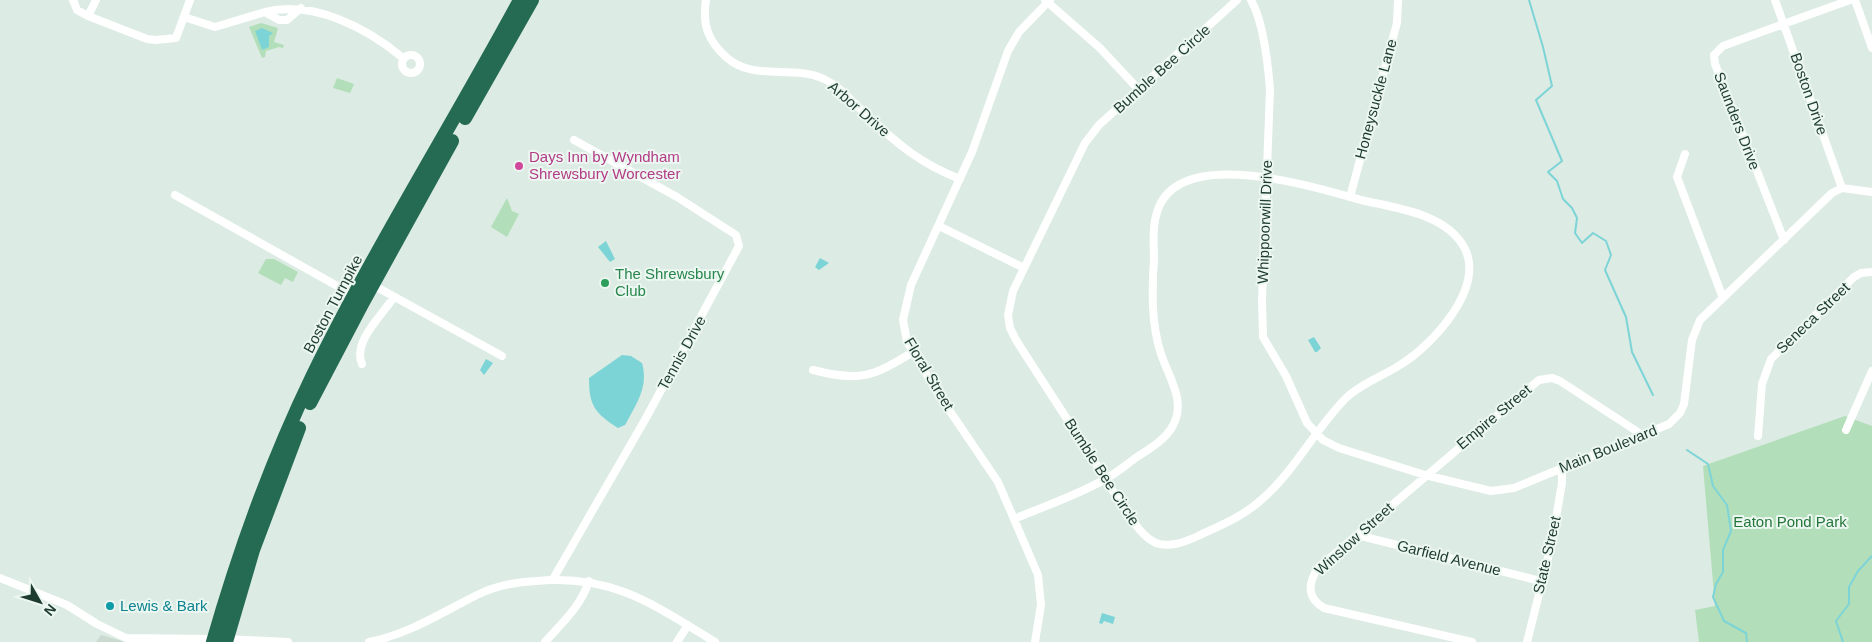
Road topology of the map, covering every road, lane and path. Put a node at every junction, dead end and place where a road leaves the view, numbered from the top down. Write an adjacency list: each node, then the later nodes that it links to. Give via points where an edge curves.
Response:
1 (73, 0): 17 (street, via 77,10)
2 (96, 0): 17 (street)
3 (190, 0): 18 (street)
4 (520, 0): 36 (highway, Boston Turnpike)
5 (532, 0): 35 (highway, Boston Turnpike)
6 (706, 0): 26 (street, Arbor Drive, via 707,34 727,58 754,71 804,72 825,80 850,98 916,158)
7 (1237, 0): 22 (street, Bumble Bee Circle)
8 (1251, 0): 25 (street, Whippoorwill Drive, via 1268,68)
9 (1398, 0): 30 (street, Honeysuckle Lane, via 1397,22)
10 (1775, 0): 19 (street, Boston Drive)
11 (1850, 0): 19 (street, Saunders Drive)
12 (1855, 0): 20 (street)
13 (1047, 1): 22 (street, via 1100,48); 26 (street, Floral Street, via 1019,32 1008,50)
14 (287, 4): 15 (street); 16 (street)
15 (302, 8): 16 (street, via 287,20 278,20); 21 (street, via 344,19 384,42)
16 (265, 12): 18 (street, via 214,27)
17 (88, 16): 18 (street, via 156,40 176,38)
18 (184, 17)
19 (1785, 25): 27 (street, Boston Drive); 32 (street, Saunders Drive, via 1723,46 1714,59)
20 (1872, 48)
21 (403, 58)
22 (1139, 90): 33 (street, Bumble Bee Circle, via 1099,125 1085,143)
23 (574, 140): 54 (street, Tennis Drive, via 712,218 736,235 739,246 669,377)
24 (1684, 154): 38 (street, via 1676,177)
25 (1267, 178): 30 (street, Bumble Bee Circle); 45 (street, Whippoorwill Drive, via 1263,337 1286,376 1303,417); 50 (street, Bumble Bee Circle, via 1216,175 1188,179 1168,194 1157,213 1153,284 1155,326 1178,402 1174,422 1163,438)
26 (960, 179): 31 (street, Floral Street)
27 (1842, 188): 28 (street); 32 (street, Main Boulevard, via 1829,195)
28 (1872, 192)
29 (175, 195): 36 (street)
30 (1350, 197): 45 (street, Bumble Bee Circle, via 1423,216 1451,231 1467,250 1469,280 1452,313 1427,345 1401,365 1349,395)
31 (939, 226): 33 (street); 39 (street, Floral Street, via 906,300 904,335)
32 (1784, 240): 38 (street, Main Boulevard)
33 (1024, 268): 50 (street, Bumble Bee Circle, via 1010,302 1010,328)
34 (1872, 272): 47 (street, Seneca Street, via 1854,277 1771,358 1762,384)
35 (373, 285): 37 (street); 58 (highway, Boston Turnpike, via 297,434)
36 (355, 296): 58 (highway, Boston Turnpike, via 312,379 263,489 245,537)
37 (394, 297): 40 (street); 41 (street, via 361,345)
38 (1723, 298): 46 (street, Main Boulevard, via 1695,327 1685,399 1680,413 1669,424)
39 (913, 352): 42 (street, via 866,376); 51 (street, Floral Street, via 998,482)
40 (502, 356)
41 (362, 364)
42 (813, 370)
43 (1872, 371): 44 (street)
44 (1846, 430)
45 (1315, 433): 49 (street, Main Boulevard, via 1339,448); 50 (street, Bumble Bee Circle, via 1284,477 1259,502 1203,533 1174,544 1160,544 1146,537)
46 (1644, 436): 48 (street, Main Boulevard); 49 (street, Empire Street, via 1560,381 1546,378 1531,385)
47 (1758, 436)
48 (1562, 468): 49 (street, Main Boulevard, via 1496,492); 56 (street, State Street, via 1552,542)
49 (1425, 475): 52 (street, Winslow Street)
50 (1106, 479): 51 (street, Bumble Bee Circle)
51 (1014, 519): 64 (street, Floral Street, via 1040,582 1041,605)
52 (1357, 535): 56 (street, Garfield Avenue); 65 (street, Winslow Street, via 1311,578 1310,592 1320,605)
53 (0, 578): 58 (street, via 67,605 126,638)
54 (553, 579): 55 (street); 60 (street, via 517,582 492,589 409,631)
55 (590, 581): 57 (street, via 627,591); 61 (street, via 576,608)
56 (1540, 581): 66 (street, State Street)
57 (688, 625): 62 (street); 63 (street)
58 (220, 640): 59 (street)
59 (288, 642)
60 (369, 642)
61 (545, 642)
62 (677, 642)
63 (716, 642)
64 (1035, 642)
65 (1472, 642)
66 (1527, 642)

